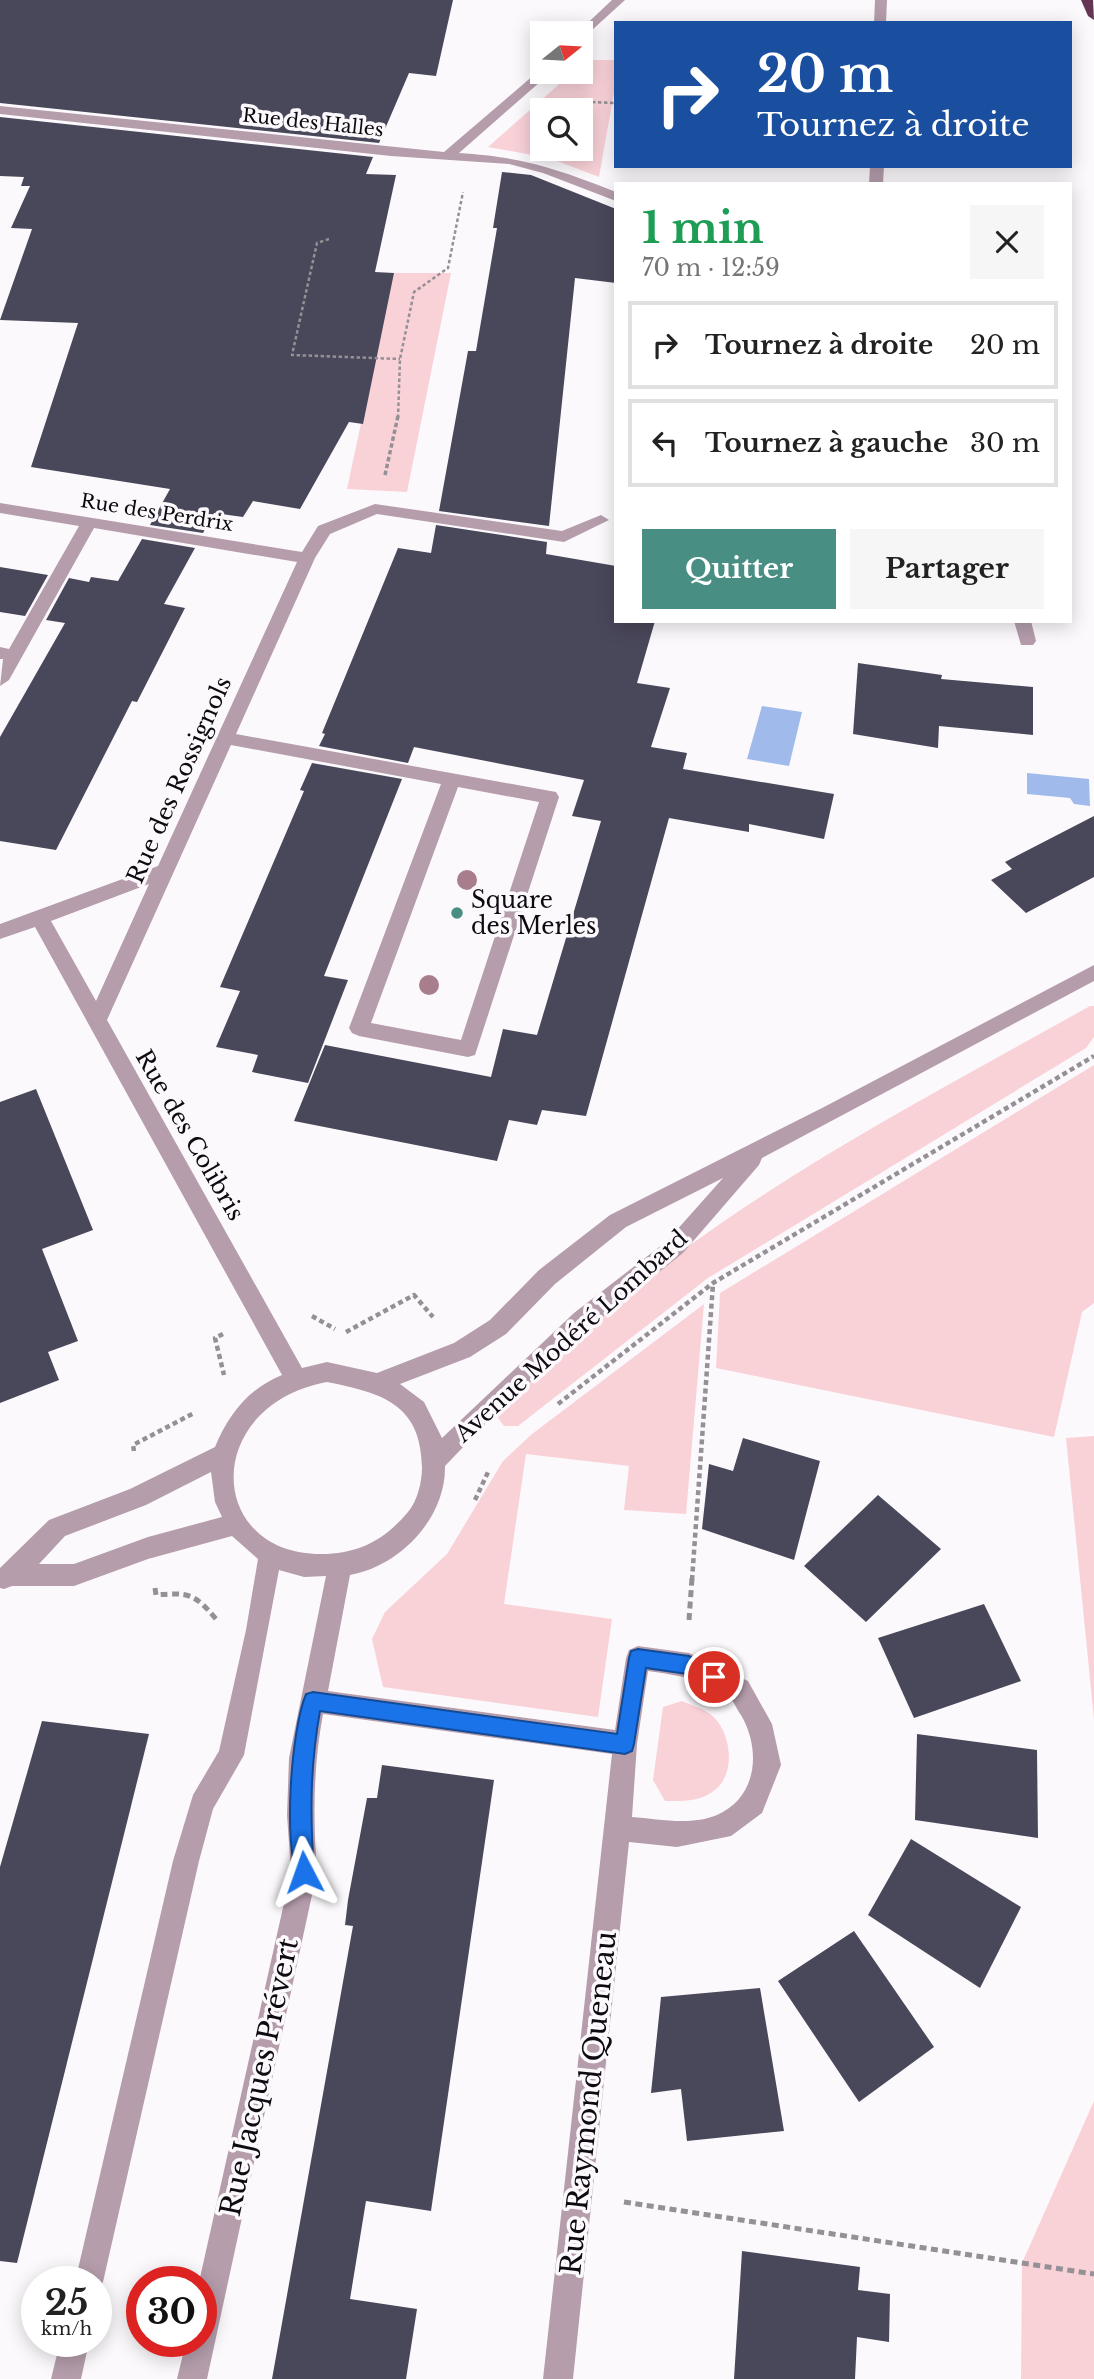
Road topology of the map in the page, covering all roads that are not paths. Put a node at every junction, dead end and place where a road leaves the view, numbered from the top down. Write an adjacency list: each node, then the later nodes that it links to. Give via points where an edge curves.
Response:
1 (619, 0): 6 (street)
2 (881, 0): 5 (street)
3 (1087, 0): 4 (highway)
4 (1094, 16)
5 (880, 21)
6 (593, 25)
7 (530, 83): 9 (street)
8 (0, 110): 9 (street, Rue des Halles)
9 (448, 155): 10 (street, Rue des Halles, via 509,160)
10 (614, 196)
11 (0, 508): 13 (street, Rue des Perdrix)
12 (601, 520): 14 (street, Rue des Rossignols, via 564,537 375,509 324,530)
13 (89, 522): 14 (street, Rue des Perdrix); 17 (street)
14 (307, 558): 19 (street, Rue des Rossignols)
15 (1023, 623): 16 (street)
16 (1027, 640)
17 (7, 654): 18 (street)
18 (0, 680)
19 (225, 738): 20 (street); 21 (street, Rue des Rossignols)
20 (451, 780): 20 (street, via 550,797 468,1049 359,1028)
21 (164, 871): 22 (street); 25 (street, Rue des Rossignols)
22 (40, 918): 23 (street); 25 (street, Rue des Colibris)
23 (0, 932)
24 (1094, 972): 26 (street, Avenue Modéré Lombard)
25 (96, 1022): 27 (street, Rue des Colibris)
26 (761, 1149): 28 (street, Avenue Modéré Lombard, via 618,1221 547,1277 498,1327 462,1350); 30 (street, Avenue Modéré Lombard, via 674,1247 582,1320)
27 (296, 1378): 28 (street, via 337,1373); 29 (street, via 251,1406 234,1429)
28 (382, 1381): 30 (street, via 410,1400 429,1427)
29 (224, 1454): 31 (street, via 221,1488); 34 (street, via 138,1497 57,1528)
30 (437, 1459): 33 (street, via 434,1488 421,1516 400,1541 371,1558)
31 (235, 1524): 32 (street); 34 (street, via 74,1575)
32 (270, 1555): 33 (street, via 303,1566); 38 (street, via 231,1755 202,1804 186,1861)
33 (340, 1567): 35 (street, Rue Jacques Prévert)
34 (6, 1578)
35 (313, 1701): 36 (street); 39 (street, Rue Jacques Prévert, via 302,1758 304,1872)
36 (625, 1744): 37 (street, Rue Raymond Queneau); 37 (street, Rue Raymond Queneau, via 638,1658 689,1665 739,1689 761,1724 768,1765 753,1804 722,1827 677,1834)
37 (618, 1828): 44 (street, Rue Raymond Queneau)
38 (93, 2266)
39 (217, 2266)
40 (71, 2357): 42 (street)
41 (197, 2357): 43 (street, Rue Jacques Prévert)
42 (66, 2379)
43 (192, 2379)
44 (558, 2379)

